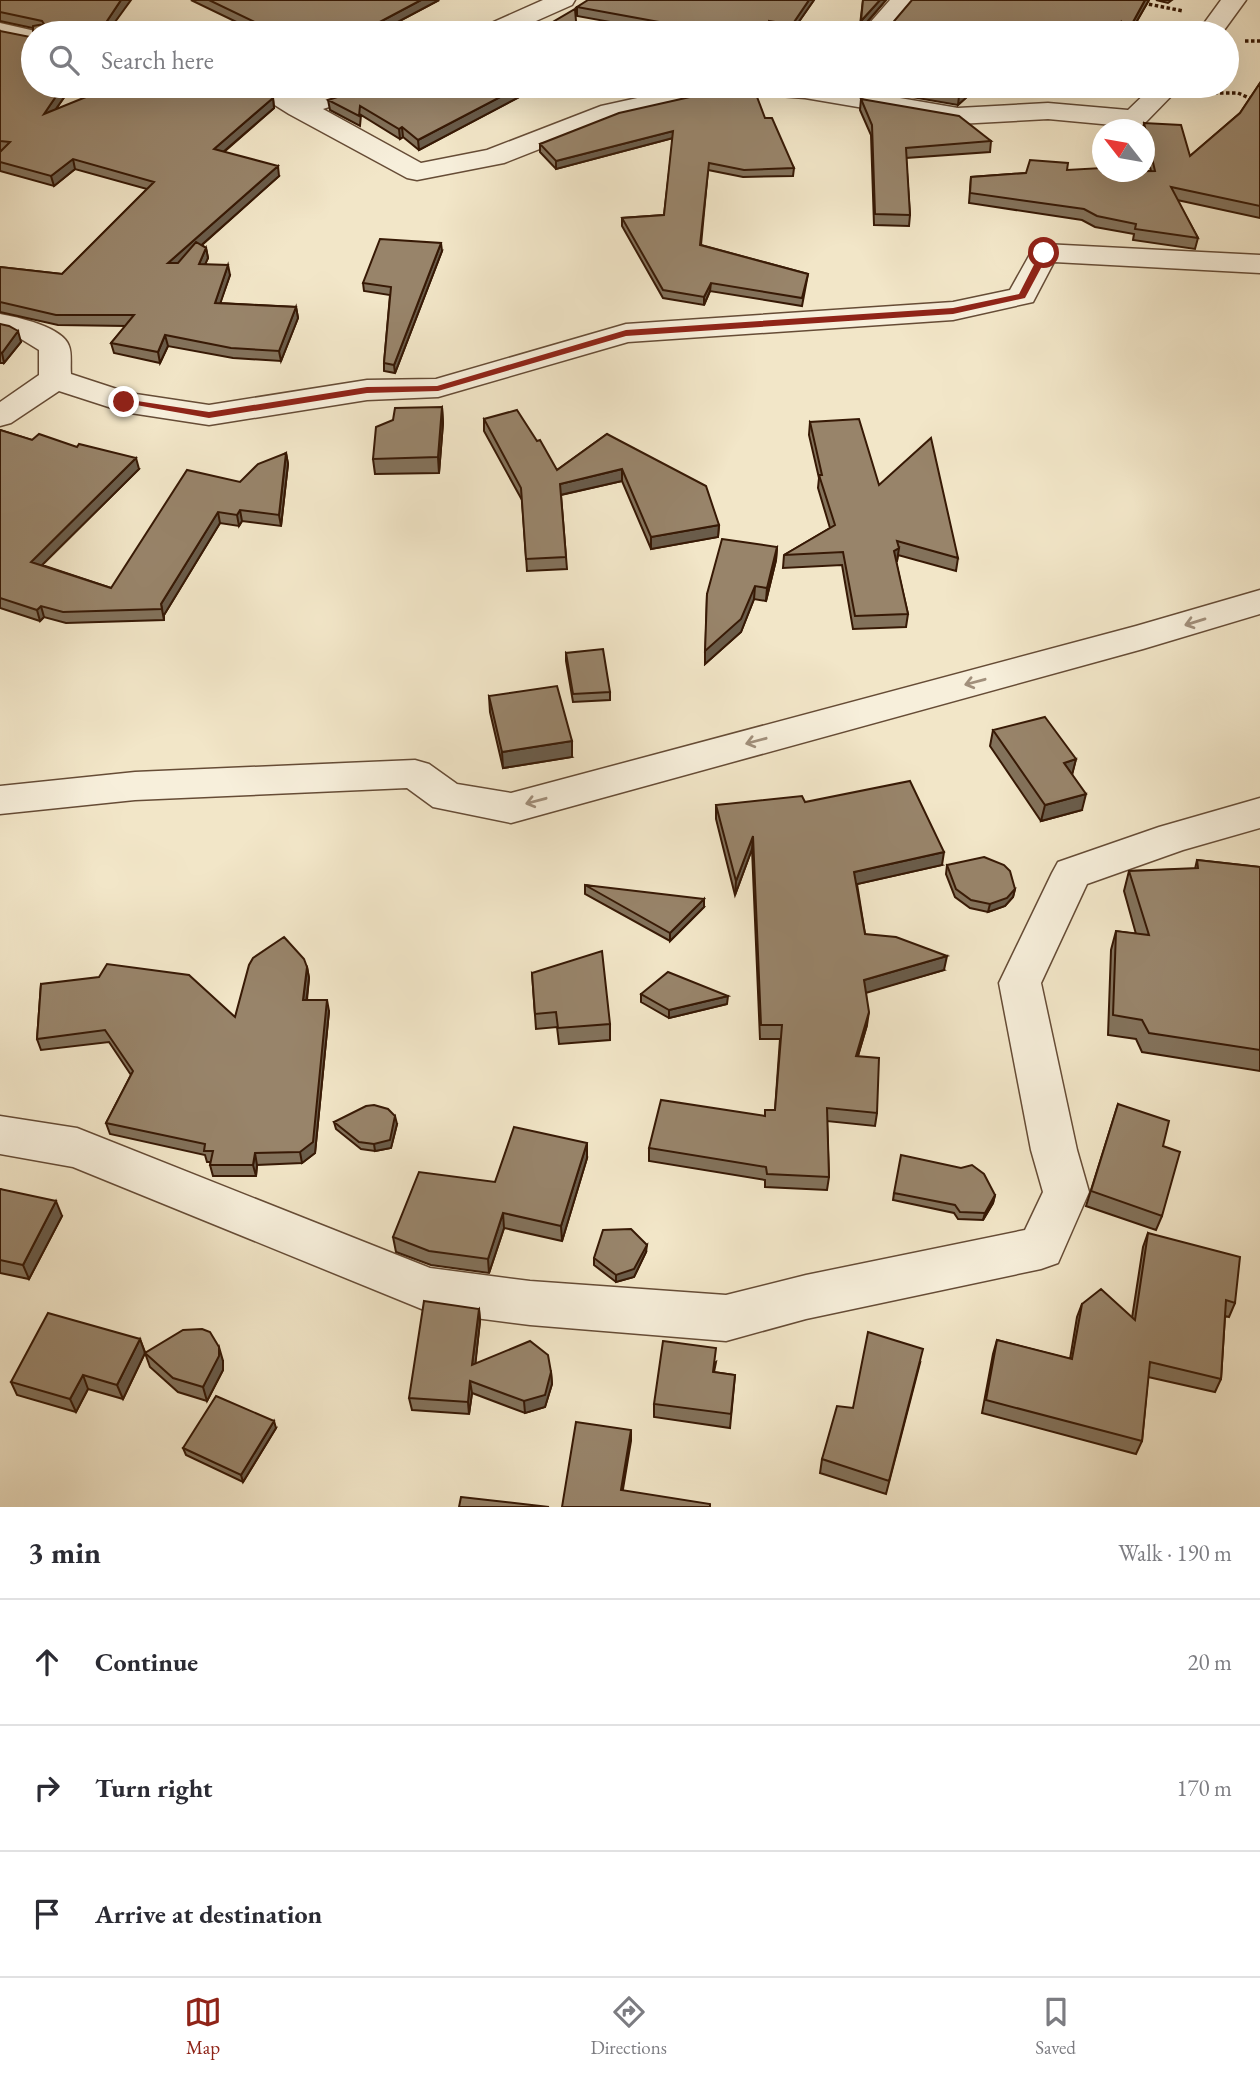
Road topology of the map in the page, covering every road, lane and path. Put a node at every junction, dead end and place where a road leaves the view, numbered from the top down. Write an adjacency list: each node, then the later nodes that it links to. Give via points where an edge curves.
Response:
1 (563, 0): 5 (street)
2 (904, 0): 6 (street)
3 (1141, 3): 4 (path)
4 (1222, 17)
5 (516, 21)
6 (884, 21)
7 (0, 30): 8 (street)
8 (21, 34)
9 (1239, 93): 15 (path)
10 (282, 98): 16 (street)
11 (329, 98): 16 (street)
12 (672, 98): 16 (street, via 610,113 494,157 418,172)
13 (864, 98): 14 (street, via 958,116 1048,111 1134,119)
14 (1157, 98)
15 (1260, 103)
16 (298, 108)
17 (1260, 264): 19 (street, via 1044,253 1022,296 953,311 626,333 438,388 367,390 209,415 124,402)
18 (0, 323): 19 (street, via 22,327 54,346)
19 (55, 379): 20 (street)
20 (0, 416)
21 (1260, 602): 22 (street, one-way to 22, via 511,808 447,797 415,774 135,786)
22 (0, 800)
23 (1260, 813): 24 (street, via 1072,873 1020,983 1066,1192 1041,1248 726,1318 530,1303 429,1290 77,1148)
24 (0, 1135)

